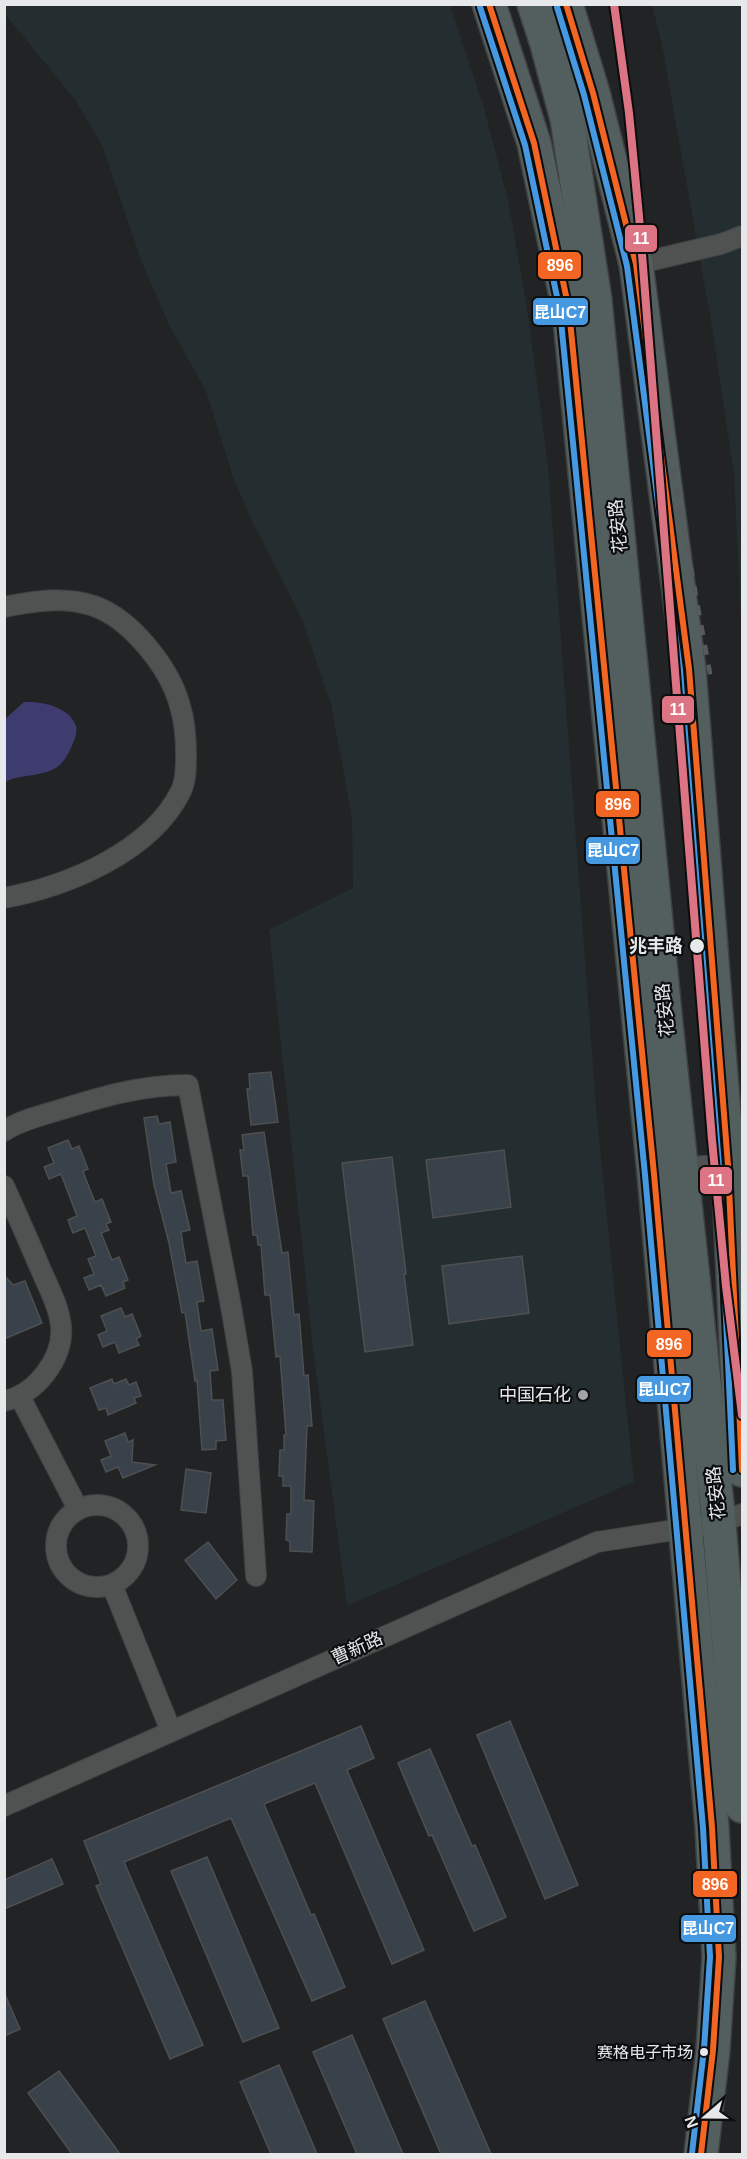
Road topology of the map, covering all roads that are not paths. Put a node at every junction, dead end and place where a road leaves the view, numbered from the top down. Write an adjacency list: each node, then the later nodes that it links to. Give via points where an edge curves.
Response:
1 (489, 4): 16 (highway, 花安路, via 534,143 569,310)
2 (534, 4): 15 (highway, 花安路, via 567,119 595,300 664,1000)
3 (566, 4): 5 (highway)
4 (742, 236): 5 (street)
5 (636, 264): 9 (highway, via 688,669)
6 (4, 607): 7 (street, via 43,599 73,600 123,622 145,642 164,670 180,704 186,735 183,788 171,808 133,844 66,882)
7 (4, 898)
8 (4, 1131): 17 (street, via 106,1096 158,1085 188,1085 242,1371)
9 (735, 1164): 10 (street); 13 (highway)
10 (687, 1167)
11 (4, 1186): 12 (street, via 56,1303 61,1328 48,1371 35,1387)
12 (12, 1399): 14 (street)
13 (742, 1470)
14 (78, 1509): 18 (street, via 65,1519 57,1533 60,1565 82,1585); 18 (street, via 96,1505 115,1509 129,1521 137,1538 137,1557 128,1574)
15 (735, 1521): 16 (street, 曹新路); 21 (highway, 花安路)
16 (685, 1528): 19 (street, 曹新路, via 597,1542); 22 (highway, 花安路, via 712,1827 719,1957)
17 (256, 1576)
18 (112, 1585): 19 (street)
19 (171, 1731): 20 (street, 曹新路)
20 (4, 1806)
21 (742, 1806)
22 (701, 2154)

